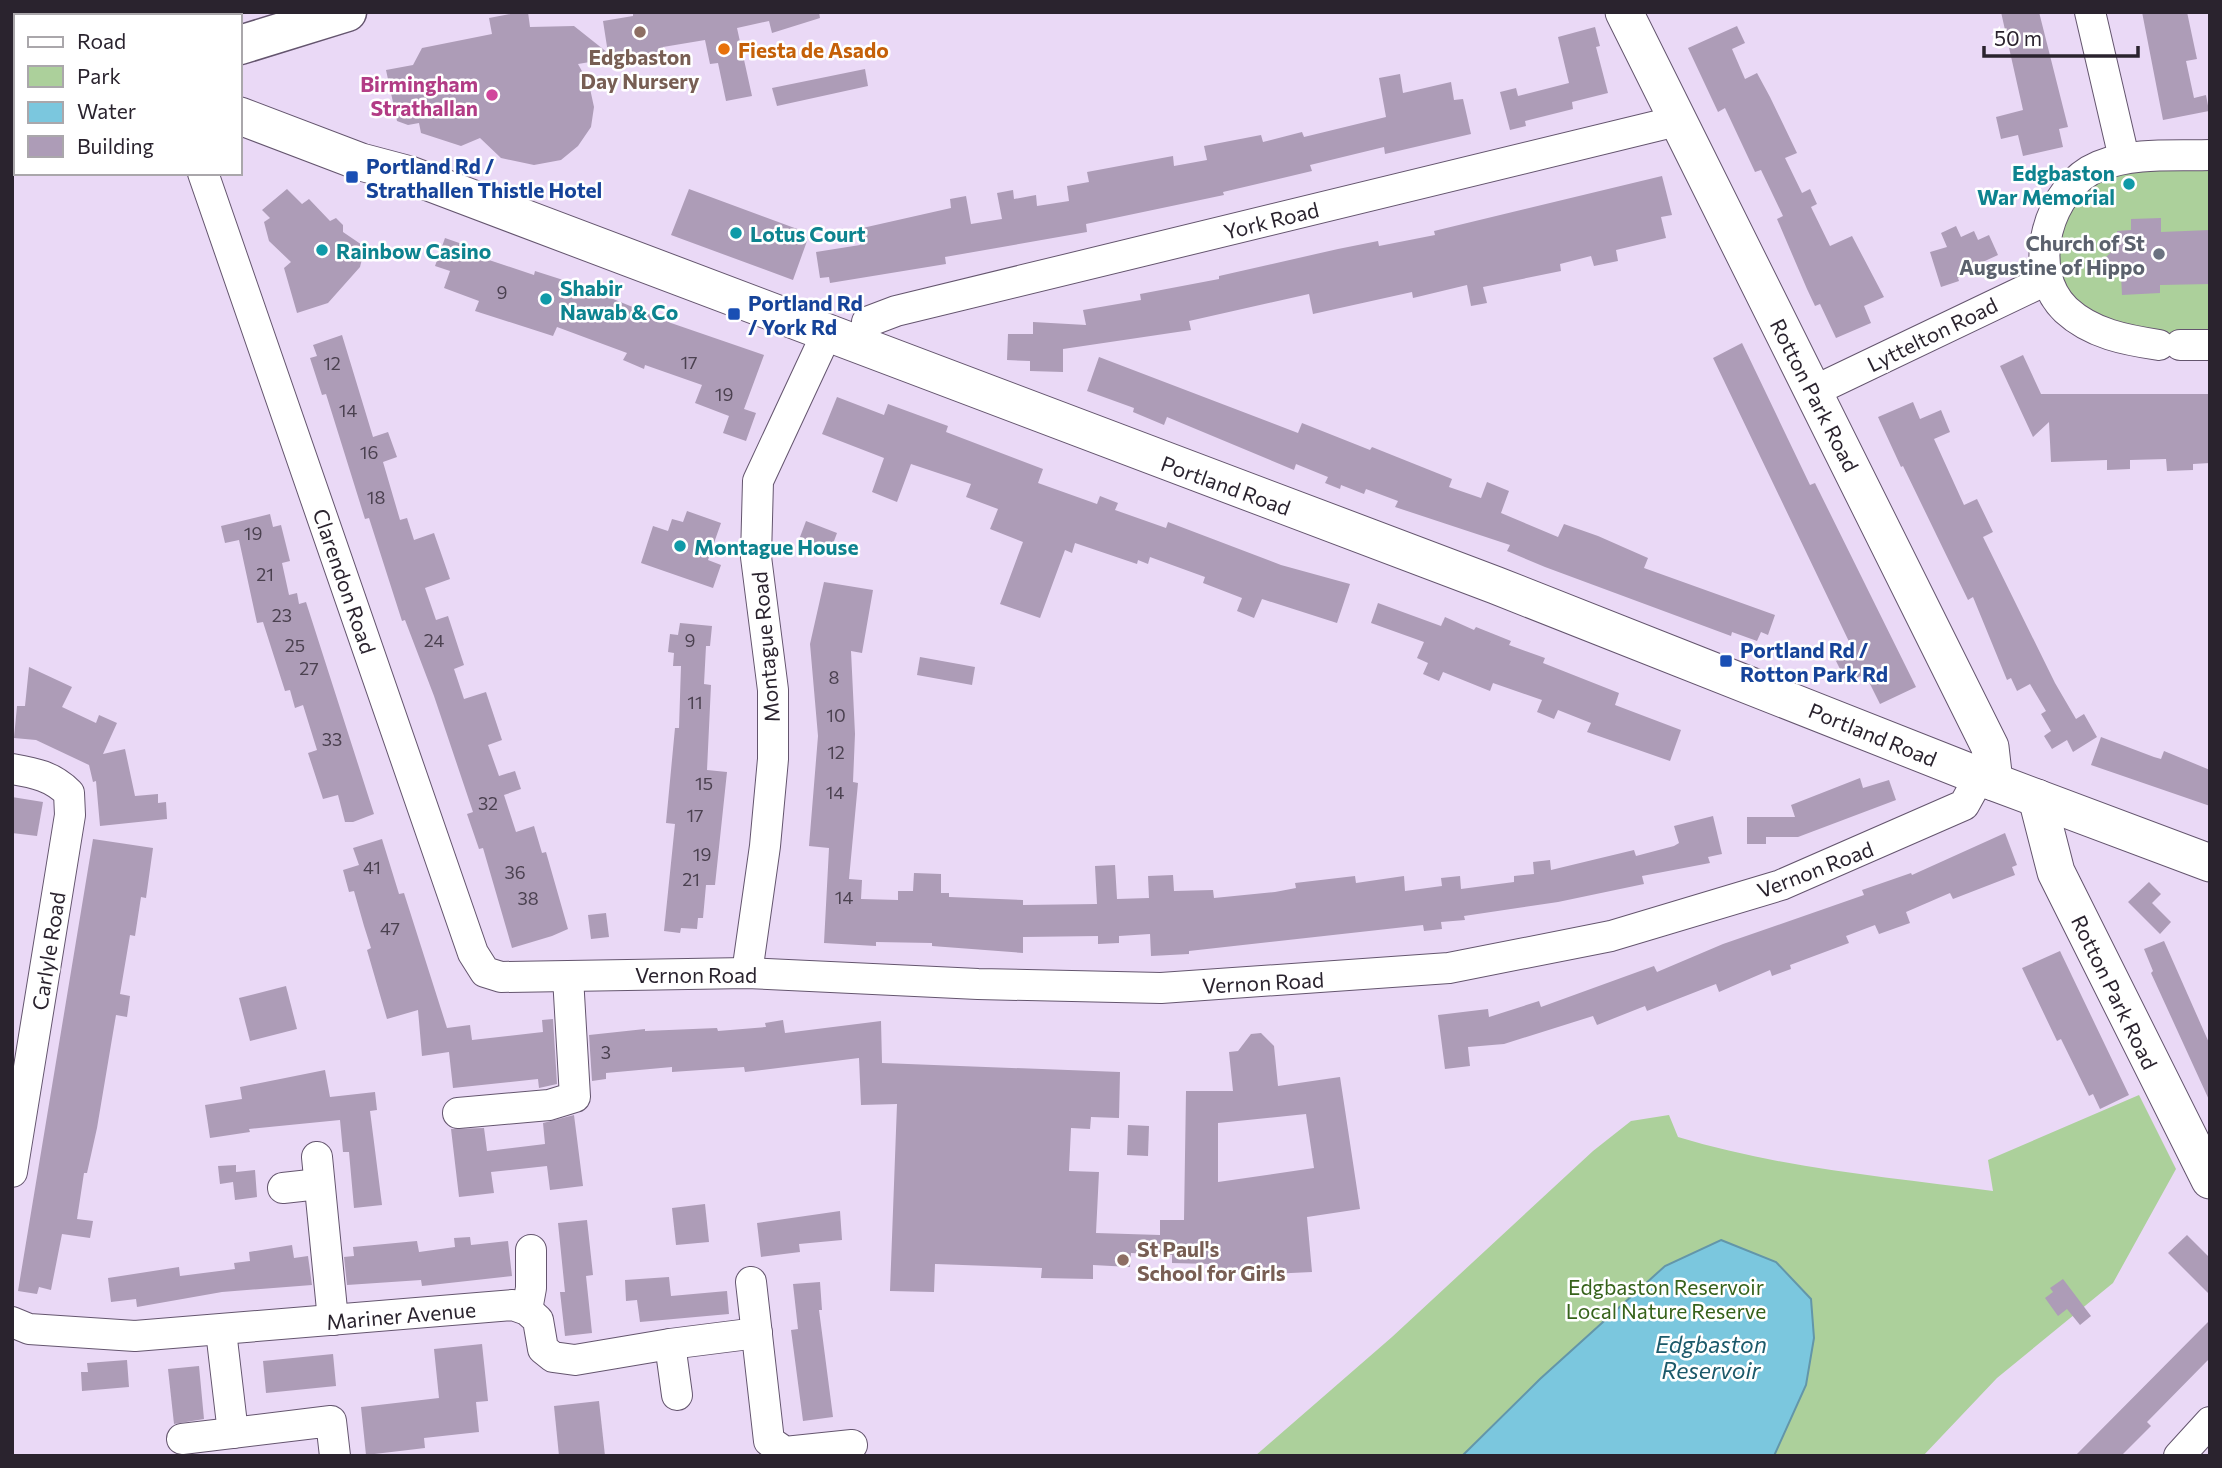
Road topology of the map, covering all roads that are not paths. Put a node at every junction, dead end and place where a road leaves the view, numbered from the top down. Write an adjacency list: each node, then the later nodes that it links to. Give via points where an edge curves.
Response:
1 (1624, 12): 7 (main road, Rotton Park Road)
2 (2090, 12): 9 (street)
3 (340, 14): 4 (highway); 5 (highway)
4 (242, 23)
5 (242, 44)
6 (242, 117): 13 (main road, Portland Road)
7 (1677, 121): 12 (street, York Road, via 896,311); 15 (main road, Rotton Park Road)
8 (2210, 155): 9 (street)
9 (2124, 158): 11 (street, via 2097,167 2061,201 2049,221)
10 (204, 175): 21 (street, Clarendon Road, via 473,953 485,972)
11 (2047, 273): 14 (street, via 2055,298 2082,322 2119,340); 15 (street, Lyttelton Road, via 2040,283)
12 (867, 322)
13 (826, 335): 17 (main road, Portland Road, via 1495,585); 20 (street, Montague Road, via 758,481 756,556 773,690 773,759)
14 (2183, 345)
15 (1814, 391): 17 (main road, Rotton Park Road, via 1990,747)
16 (12, 769): 24 (street, Carlyle Road, via 58,781 69,793 70,815)
17 (1987, 779): 18 (main road, Portland Road); 20 (street, Vernon Road, via 1964,805 1781,885 1611,936 1448,968 1161,988)
18 (2037, 798): 19 (main road, Portland Road); 25 (main road, Rotton Park Road, via 2056,872)
19 (2210, 863)
20 (747, 973): 22 (street, Vernon Road)
21 (501, 977): 22 (street, Vernon Road)
22 (568, 977): 23 (street, via 575,1097 549,1105)
23 (458, 1113)
24 (12, 1172)
25 (2210, 1180)
26 (283, 1188): 30 (street, via 318,1171)
27 (531, 1250): 29 (street)
28 (751, 1282): 33 (street)
29 (527, 1310): 30 (street, Mariner Avenue, via 513,1305); 34 (street, via 538,1320 543,1349 553,1357 575,1360)
30 (333, 1320): 32 (street, Mariner Avenue)
31 (12, 1322): 32 (street, Mariner Avenue, via 29,1329 87,1335)
32 (221, 1331): 37 (street)
33 (757, 1333): 34 (street); 39 (street, via 769,1441 785,1452)
34 (670, 1343): 35 (street)
35 (677, 1395)
36 (2210, 1422): 41 (street)
37 (233, 1433): 38 (street); 40 (street, via 331,1421)
38 (182, 1439)
39 (852, 1446)
40 (335, 1456)
41 (2179, 1456)

